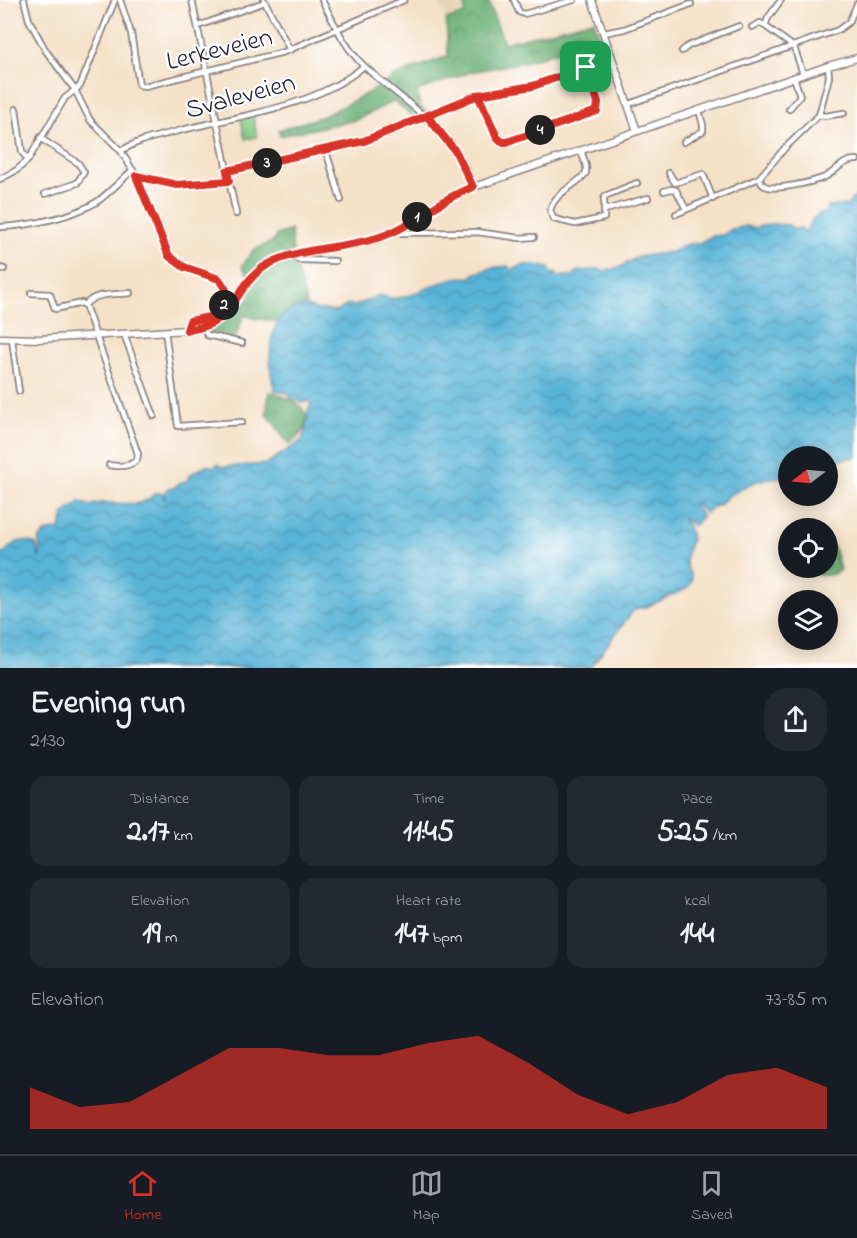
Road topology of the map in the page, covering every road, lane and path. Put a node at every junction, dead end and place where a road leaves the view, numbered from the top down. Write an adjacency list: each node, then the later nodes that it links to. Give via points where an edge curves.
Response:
1 (24, 0): 33 (street, via 36,35)
2 (116, 0): 14 (street); 15 (street)
3 (192, 0): 16 (street)
4 (322, 0): 20 (street)
5 (404, 0): 20 (street, Lerkeveien)
6 (514, 0): 11 (street, via 519,12 525,14)
7 (574, 0): 11 (street)
8 (592, 0): 21 (main road)
9 (781, 0): 18 (street)
10 (265, 1): 16 (street); 23 (street)
11 (562, 2)
12 (691, 4): 21 (street)
13 (857, 4): 22 (street, via 842,28)
14 (122, 7): 15 (street); 30 (street, Lerkeveien, via 131,33 139,85)
15 (112, 8): 33 (street, via 85,77)
16 (198, 26): 30 (street)
17 (738, 26): 24 (street)
18 (765, 26): 19 (street, via 760,23); 22 (street)
19 (752, 27)
20 (337, 28): 23 (street, Lerkeveien); 27 (street)
21 (604, 33): 25 (main road)
22 (794, 47): 31 (street); 35 (street)
23 (290, 50): 30 (street, Lerkeveien)
24 (682, 51)
25 (612, 57): 29 (street); 35 (main road)
26 (857, 58): 28 (main road)
27 (364, 66): 41 (street); 42 (street, Svaleveien, via 306,98)
28 (828, 66): 31 (main road); 40 (street)
29 (586, 67): 34 (street, via 533,86); 34 (street, via 598,102 597,111 507,142 497,137)
30 (207, 70): 42 (street)
31 (802, 74): 32 (main road)
32 (794, 77): 37 (street, via 800,96); 38 (main road)
33 (75, 90): 44 (street, via 65,98); 47 (street, via 90,120)
34 (478, 95): 41 (street)
35 (629, 104): 43 (main road)
36 (16, 109): 49 (street, via 22,152)
37 (789, 109)
38 (699, 110): 43 (main road); 45 (street, via 703,130)
39 (844, 113): 40 (street)
40 (819, 115): 55 (street)
41 (427, 116): 48 (street, via 371,139); 59 (street, via 456,152)
42 (218, 122): 47 (street, Svaleveien, via 143,140); 52 (street)
43 (638, 131): 46 (main road)
44 (40, 138): 49 (street); 61 (street, via 78,163 84,172 77,183)
45 (684, 142)
46 (581, 150): 59 (main road); 66 (street, via 586,173 553,201 551,216 574,224 604,218)
47 (121, 151): 51 (street)
48 (326, 151): 52 (street); 64 (street)
49 (28, 160): 56 (street)
50 (857, 160): 55 (street, via 848,160 826,176 803,183 769,187)
51 (133, 170): 54 (street); 69 (street, via 87,207 32,225)
52 (227, 171): 57 (street)
53 (669, 173): 63 (street, via 675,183 703,174)
54 (136, 176): 57 (street, via 177,185); 78 (street, via 169,256 184,267 219,279 226,290 221,309 209,317 190,321)
55 (759, 178): 63 (street)
56 (0, 179)
57 (229, 181): 67 (street)
58 (637, 183): 66 (street, via 606,196)
59 (473, 187): 70 (main road, via 447,198)
60 (664, 191): 65 (street, via 676,190)
61 (45, 194)
62 (648, 198): 66 (street)
63 (713, 199): 65 (street)
64 (341, 200)
65 (686, 209): 68 (street)
66 (605, 210)
67 (236, 214)
68 (676, 214)
69 (0, 226)
70 (395, 231): 71 (street); 72 (main road, via 372,240)
71 (534, 237)
72 (294, 255): 73 (street, via 299,260); 77 (main road, via 258,271 226,314)
73 (335, 261)
74 (32, 293): 76 (street, via 50,294 55,309)
75 (130, 293): 76 (street, via 97,297)
76 (85, 305): 81 (street)
77 (204, 327): 78 (main road); 84 (street, via 207,335)
78 (187, 330): 79 (main road)
79 (165, 331): 80 (main road); 87 (street, via 178,426)
80 (124, 334): 81 (main road); 86 (street)
81 (95, 335): 83 (main road); 88 (street, via 138,454 131,464)
82 (0, 338): 83 (main road)
83 (12, 339): 85 (street)
84 (242, 343)
85 (19, 391)
86 (154, 416)
87 (242, 422)
88 (109, 465)

